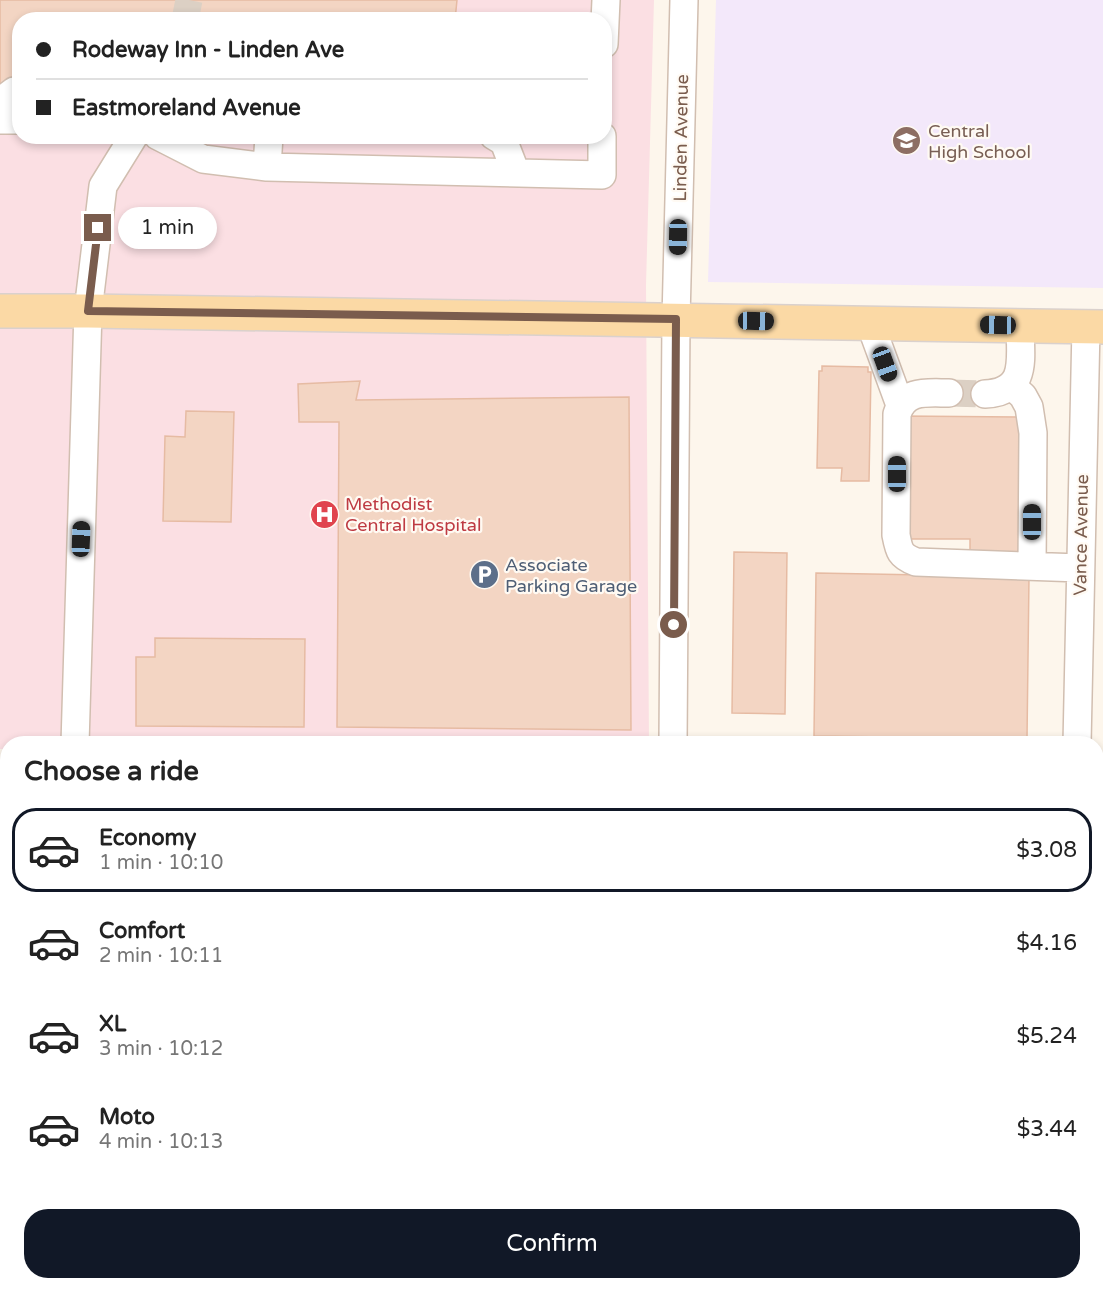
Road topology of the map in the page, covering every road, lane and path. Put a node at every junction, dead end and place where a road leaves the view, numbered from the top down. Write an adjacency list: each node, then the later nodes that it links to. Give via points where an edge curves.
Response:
1 (684, 0): 13 (street, Linden Avenue)
2 (12, 93): 3 (street)
3 (0, 102)
4 (133, 144): 12 (street, via 103,186)
5 (159, 144): 9 (street, via 203,159)
6 (268, 144): 9 (street)
7 (505, 144): 10 (street)
8 (602, 144): 10 (street, via 602,175)
9 (267, 167): 10 (street)
10 (516, 173)
11 (0, 311): 12 (main road)
12 (88, 311): 13 (main road); 23 (street)
13 (676, 319): 14 (main road); 24 (street, Linden Avenue)
14 (870, 323): 15 (main road); 20 (street)
15 (1020, 326): 16 (main road); 17 (street, via 1020,375)
16 (1094, 327): 22 (street, Vance Avenue)
17 (1012, 386): 19 (street, via 999,393); 21 (street, via 1029,407 1032,433)
18 (949, 393): 20 (street, via 919,393)
19 (985, 394)
20 (900, 405): 21 (street, via 896,535 899,550 916,562)
21 (1032, 566): 22 (street)
22 (1080, 568): 25 (street, Vance Avenue)
23 (75, 736)
24 (673, 736)
25 (1077, 736)

